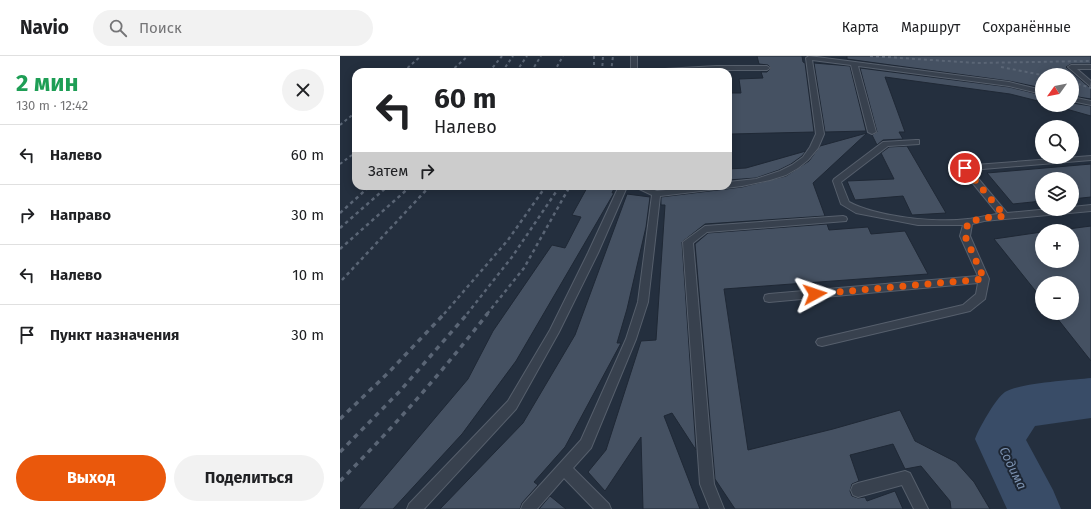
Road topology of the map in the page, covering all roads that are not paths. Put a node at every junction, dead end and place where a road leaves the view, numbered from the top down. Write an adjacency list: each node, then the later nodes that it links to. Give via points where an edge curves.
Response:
1 (634, 56): 4 (lane)
2 (854, 64): 8 (lane, via 1001,83); 11 (lane); 14 (lane, via 809,58 820,134 817,146 808,158 772,178)
3 (1091, 67): 7 (lane, via 1072,67)
4 (634, 68)
5 (767, 68): 6 (lane)
6 (732, 69)
7 (1090, 84)
8 (1035, 90)
9 (1079, 100): 10 (lane)
10 (1091, 103)
11 (872, 132)
12 (916, 142): 22 (lane, via 886,144 837,181 845,204 859,211 918,222)
13 (1091, 158): 20 (lane, via 965,168)
14 (732, 185)
15 (621, 190): 28 (lane, via 554,332 512,405)
16 (646, 190): 18 (lane)
17 (690, 190): 18 (lane)
18 (656, 194): 26 (lane, via 643,302 631,339 586,444)
19 (1091, 208): 20 (lane)
20 (1005, 216): 22 (lane)
21 (843, 219): 31 (lane, via 705,229 688,242 707,484)
22 (968, 222): 23 (lane, via 965,236)
23 (984, 279): 24 (lane); 25 (lane, via 981,296 966,308)
24 (769, 298)
25 (822, 342)
26 (564, 469): 29 (lane); 30 (lane)
27 (858, 490): 32 (lane, via 905,478)
28 (414, 509)
29 (528, 509)
30 (604, 509)
31 (717, 509)
32 (921, 509)

